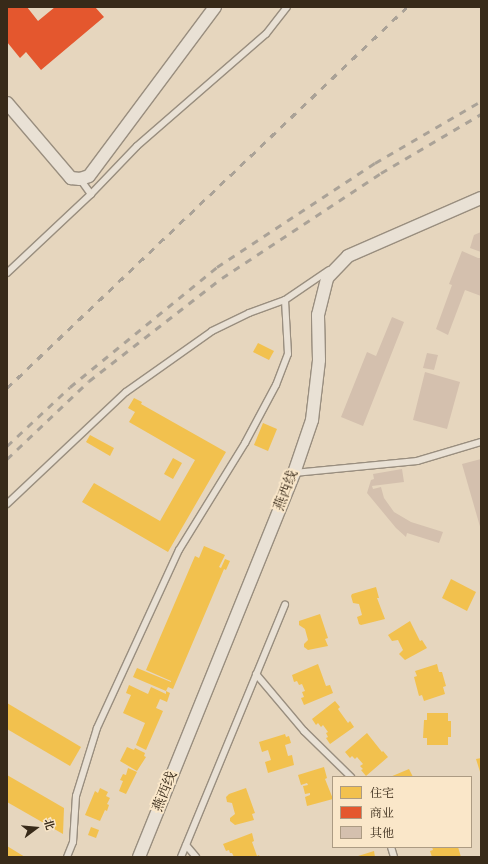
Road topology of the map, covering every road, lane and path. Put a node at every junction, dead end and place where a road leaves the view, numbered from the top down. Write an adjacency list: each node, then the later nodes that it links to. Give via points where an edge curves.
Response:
1 (215, 7): 4 (street, via 89,176)
2 (287, 7): 5 (lane, via 266,34 138,146)
3 (7, 103): 4 (street, via 64,171 71,178)
4 (80, 179): 5 (lane)
5 (91, 194): 8 (lane)
6 (481, 198): 7 (street, 燕西线)
7 (348, 256): 9 (lane); 11 (street, 燕西线, via 327,278 318,314 319,360 312,420)
8 (7, 274)
9 (285, 300): 12 (lane, via 248,313 212,331 126,392); 17 (lane, via 288,354 276,385 245,443 179,550 97,728 76,796 73,842)
10 (481, 442): 11 (lane, via 417,461)
11 (294, 474): 18 (street, 燕西线)
12 (7, 504)
13 (285, 605): 14 (lane)
14 (256, 674): 15 (lane, via 304,731); 16 (lane)
15 (350, 776)
16 (186, 845): 19 (lane); 20 (lane)
17 (67, 857)
18 (139, 857)
19 (181, 857)
20 (196, 857)

